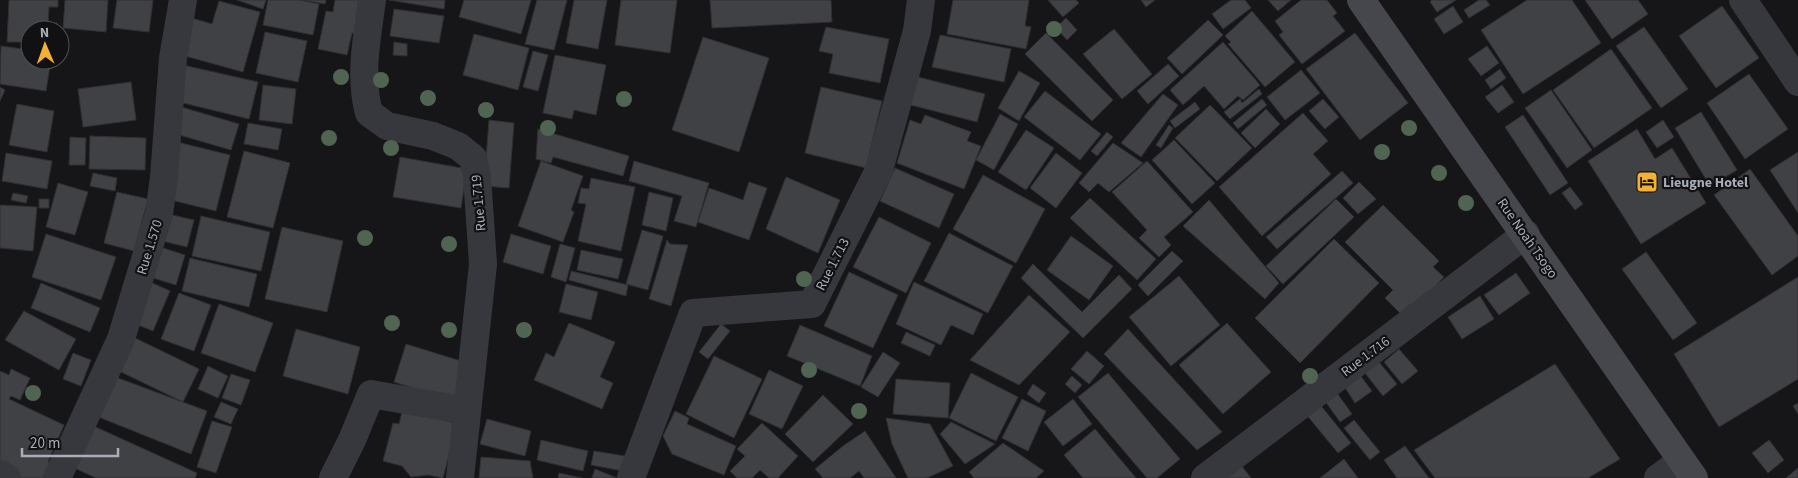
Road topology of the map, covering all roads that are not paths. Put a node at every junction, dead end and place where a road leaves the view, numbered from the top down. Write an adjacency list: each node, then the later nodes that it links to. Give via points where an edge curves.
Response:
1 (183, 0): 12 (street, Rue 1.570, via 173,58 159,214 121,339)
2 (372, 0): 8 (street, Rue 1.719, via 363,91 369,113 387,126 433,136 458,146 473,158 483,264)
3 (920, 0): 15 (street, Rue 1.713, via 917,31 879,170 812,304 693,313)
4 (1361, 0): 7 (main road, Rue Noah Tsogo)
5 (1743, 0): 6 (street)
6 (1798, 82)
7 (1526, 234): 9 (main road, Rue Noah Tsogo); 16 (street, Rue 1.716)
8 (467, 411): 13 (street, via 371,394); 14 (street, Rue 1.719)
9 (1688, 470): 17 (street)
10 (0, 474): 11 (street)
11 (7, 478)
12 (57, 478)
13 (333, 478)
14 (460, 478)
15 (632, 478)
16 (1205, 478)
17 (1658, 478)

